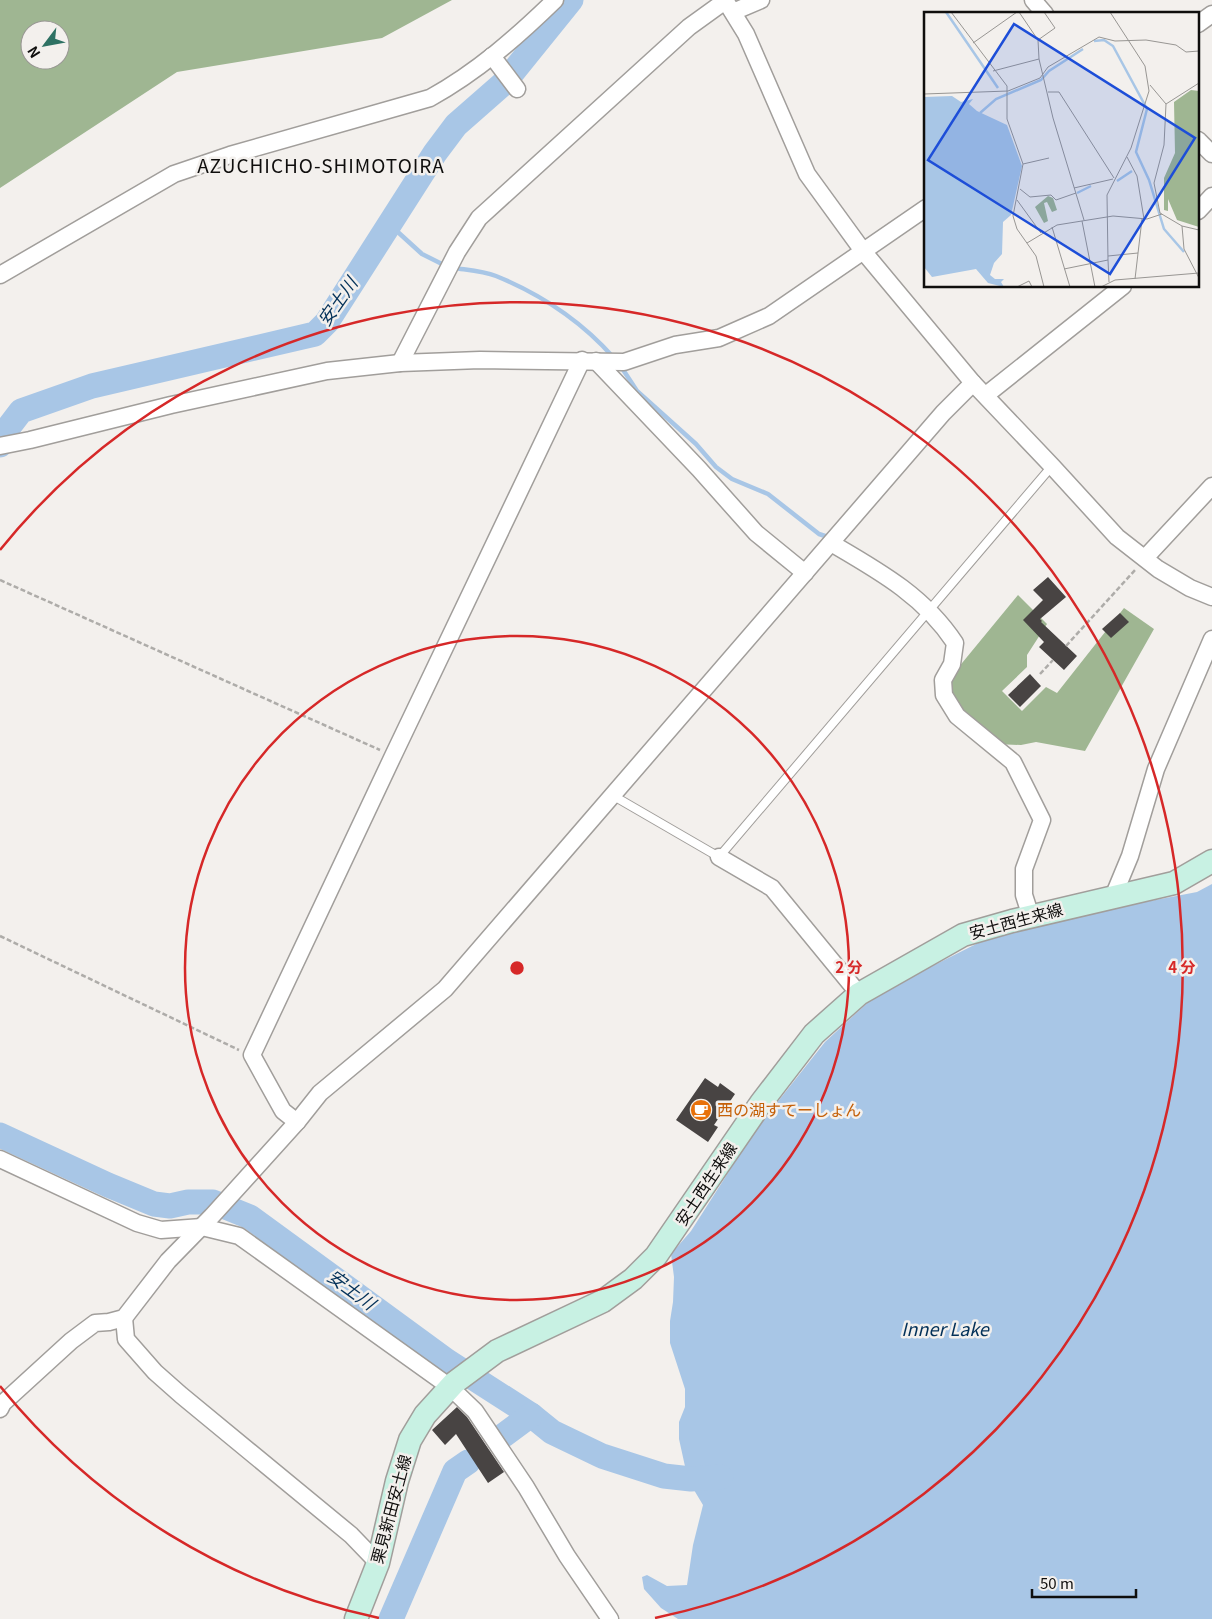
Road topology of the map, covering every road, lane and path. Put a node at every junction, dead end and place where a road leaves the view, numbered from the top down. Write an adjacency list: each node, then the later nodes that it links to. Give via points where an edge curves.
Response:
1 (554, 0): 8 (street)
2 (761, 0): 4 (street)
3 (1033, 0): 5 (street)
4 (728, 4): 15 (street, via 746,34 806,174); 19 (street, via 689,27 478,218 441,280)
5 (1043, 12)
6 (1212, 14): 7 (street)
7 (1200, 23)
8 (492, 56): 9 (street); 16 (street, via 430,98 174,174)
9 (517, 89)
10 (1200, 142): 11 (street)
11 (1212, 154)
12 (1212, 196): 13 (street)
13 (1200, 208)
14 (924, 209): 15 (street)
15 (863, 251): 18 (street, via 768,316 719,338 675,345 624,362); 20 (street)
16 (0, 275)
17 (1120, 288): 21 (street)
18 (595, 361): 19 (street); 27 (street, via 756,533); 35 (street)
19 (400, 363): 22 (street, via 327,371)
20 (973, 383): 21 (street); 25 (street, via 943,413)
21 (986, 395): 23 (street)
22 (0, 446)
23 (1052, 466): 26 (street, via 1117,537); 30 (lane)
24 (1212, 486): 26 (street)
25 (831, 543): 27 (street); 30 (street, via 882,572 910,593)
26 (1146, 558): 29 (street, via 1190,588); 32 (path)
27 (805, 573): 36 (street)
28 (0, 580): 35 (path)
29 (1212, 597)
30 (928, 612): 37 (lane); 40 (street, via 944,626 955,643 952,664 943,680 944,695 957,716 1013,762 1042,820 1024,869 1024,896)
31 (1212, 639): 39 (street, via 1156,769 1130,856)
32 (1066, 646)
33 (1053, 660): 34 (path)
34 (1040, 674)
35 (393, 756): 43 (street)
36 (612, 795): 37 (lane); 44 (street, via 444,990 320,1093)
37 (719, 857): 42 (street, via 772,888)
38 (1212, 862): 39 (main road, 安土西生来線, via 1174,882)
39 (1113, 897): 40 (main road, 安土西生来線)
40 (1031, 916): 42 (main road, 安土西生来線, via 963,935)
41 (0, 936): 43 (path)
42 (859, 994): 48 (main road, 安土西生来線, via 814,1034 761,1103 656,1256 634,1279 603,1301 497,1351)
43 (252, 1055): 44 (street, via 283,1111)
44 (298, 1122): 46 (street)
45 (0, 1159): 46 (street, via 137,1223 161,1230)
46 (207, 1221): 47 (street, via 168,1261); 49 (street, via 239,1236)
47 (124, 1318): 50 (street, via 95,1323); 51 (street, via 126,1339 155,1372 351,1535)
48 (480, 1363): 49 (main road, 栗見新田安土線)
49 (452, 1385): 51 (main road, 栗見新田安土線, via 425,1416 410,1440); 53 (street, via 475,1411)
50 (1, 1404)
51 (378, 1563): 52 (main road, 栗見新田安土線)
52 (356, 1619)
53 (610, 1619)

